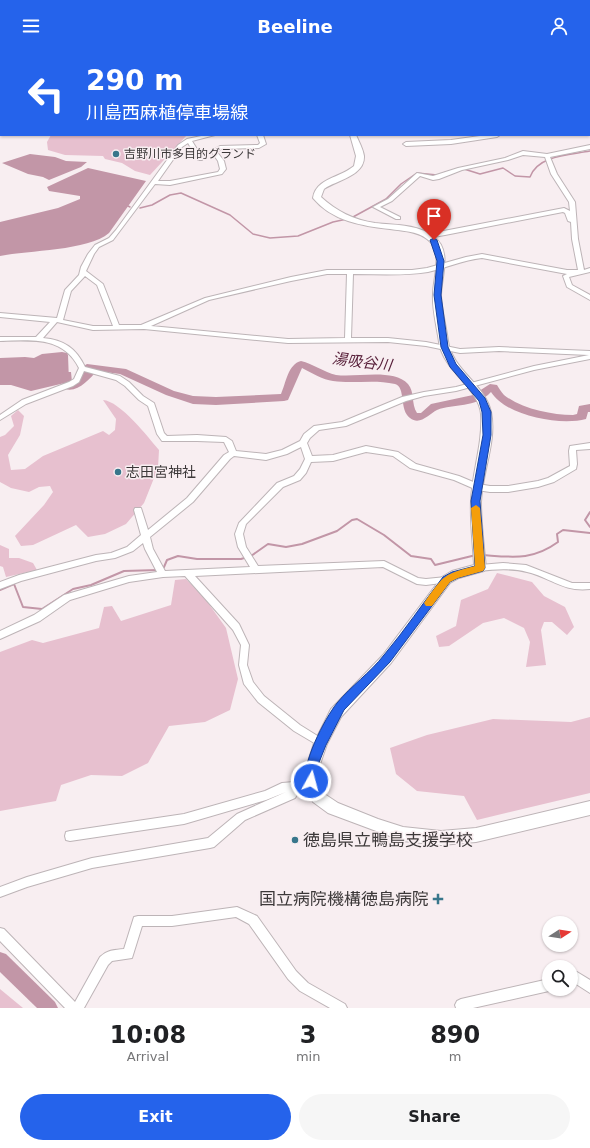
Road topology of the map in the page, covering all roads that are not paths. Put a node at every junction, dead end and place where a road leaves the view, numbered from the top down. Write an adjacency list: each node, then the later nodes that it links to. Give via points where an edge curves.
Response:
1 (207, 136): 5 (street)
2 (260, 136): 10 (street, via 263,144 259,146 220,148 214,151 221,161 223,169 220,173 170,183)
3 (353, 136): 13 (main road, via 360,155 358,166 321,187 317,194 320,202 358,222 408,229)
4 (490, 136): 6 (street, via 451,142)
5 (189, 140): 9 (street); 10 (street, via 180,146)
6 (406, 144)
7 (590, 147): 8 (street)
8 (548, 158): 11 (street, via 523,153 433,178 419,174 390,200 376,207); 12 (street, via 554,174 572,202)
9 (200, 160)
10 (155, 182): 16 (street, via 111,239 97,246)
11 (398, 218)
12 (574, 221): 13 (street, via 570,220 568,212 564,210 509,219 465,231); 17 (street)
13 (428, 236): 14 (main road, via 437,246)
14 (440, 266): 17 (street, via 482,256 567,272); 18 (street, via 412,272); 27 (main road, via 438,295)
15 (590, 270): 17 (street)
16 (83, 271): 21 (street, via 82,276 68,290); 23 (street, via 100,284)
17 (581, 272): 19 (street, via 566,276 569,286)
18 (350, 273): 22 (street, via 327,272 229,293 207,299); 26 (street)
19 (590, 298)
20 (0, 315): 21 (street)
21 (57, 321): 23 (street, via 93,328); 24 (street)
22 (144, 326): 23 (street); 26 (street, via 288,341)
23 (117, 328)
24 (39, 338): 25 (street); 30 (street, via 68,347)
25 (0, 339)
26 (348, 340): 27 (street, via 388,340)
27 (444, 347): 28 (street, via 473,352 499,349); 31 (main road, via 453,365)
28 (590, 353)
29 (590, 357): 31 (street, via 546,366)
30 (88, 370): 32 (street, via 68,385 24,402); 35 (street, via 118,378 127,384 150,405 165,439 226,440)
31 (477, 392): 33 (street, via 404,399 343,424 317,428 306,436); 37 (main road, via 488,423)
32 (0, 418)
33 (302, 443): 35 (street, via 266,457); 36 (street)
34 (590, 446): 37 (street, via 573,448 573,467 551,480 508,489)
35 (232, 453): 39 (street, via 190,500)
36 (309, 459): 37 (street, via 333,458 366,449 395,454 413,466 456,478); 41 (street, via 304,471 297,478 280,485 243,524 239,534)
37 (477, 487): 40 (main road, via 476,515)
38 (138, 510): 39 (street)
39 (146, 537): 42 (street); 45 (street, via 130,549 112,556 19,578)
40 (480, 560): 44 (main road); 46 (street, via 492,566 525,568 573,588)
41 (256, 570): 43 (street); 44 (street, via 384,564 423,583)
42 (163, 574): 43 (street); 47 (street, via 129,579 66,597 37,618)
43 (188, 574): 48 (street, via 236,627 245,646 243,665 249,684 260,699)
44 (446, 580): 48 (main road, via 387,659 340,707)
45 (0, 586)
46 (590, 586)
47 (0, 635)
48 (321, 743): 49 (main road)
49 (310, 777): 50 (street); 51 (main road, via 318,797 333,808 397,832 422,837 459,838)
50 (296, 787): 52 (street, via 282,788 184,819); 53 (street, via 283,799 241,817 210,843 92,863)
51 (590, 808)
52 (70, 836)
53 (0, 892)
54 (0, 933): 59 (street)
55 (578, 979): 57 (street)
56 (542, 987): 58 (street)
57 (590, 987)
58 (461, 1005)
59 (73, 1008)
60 (78, 1008): 61 (street, via 104,961 109,956 128,954 138,921 172,921 237,912 253,920 304,987)
61 (341, 1008)

